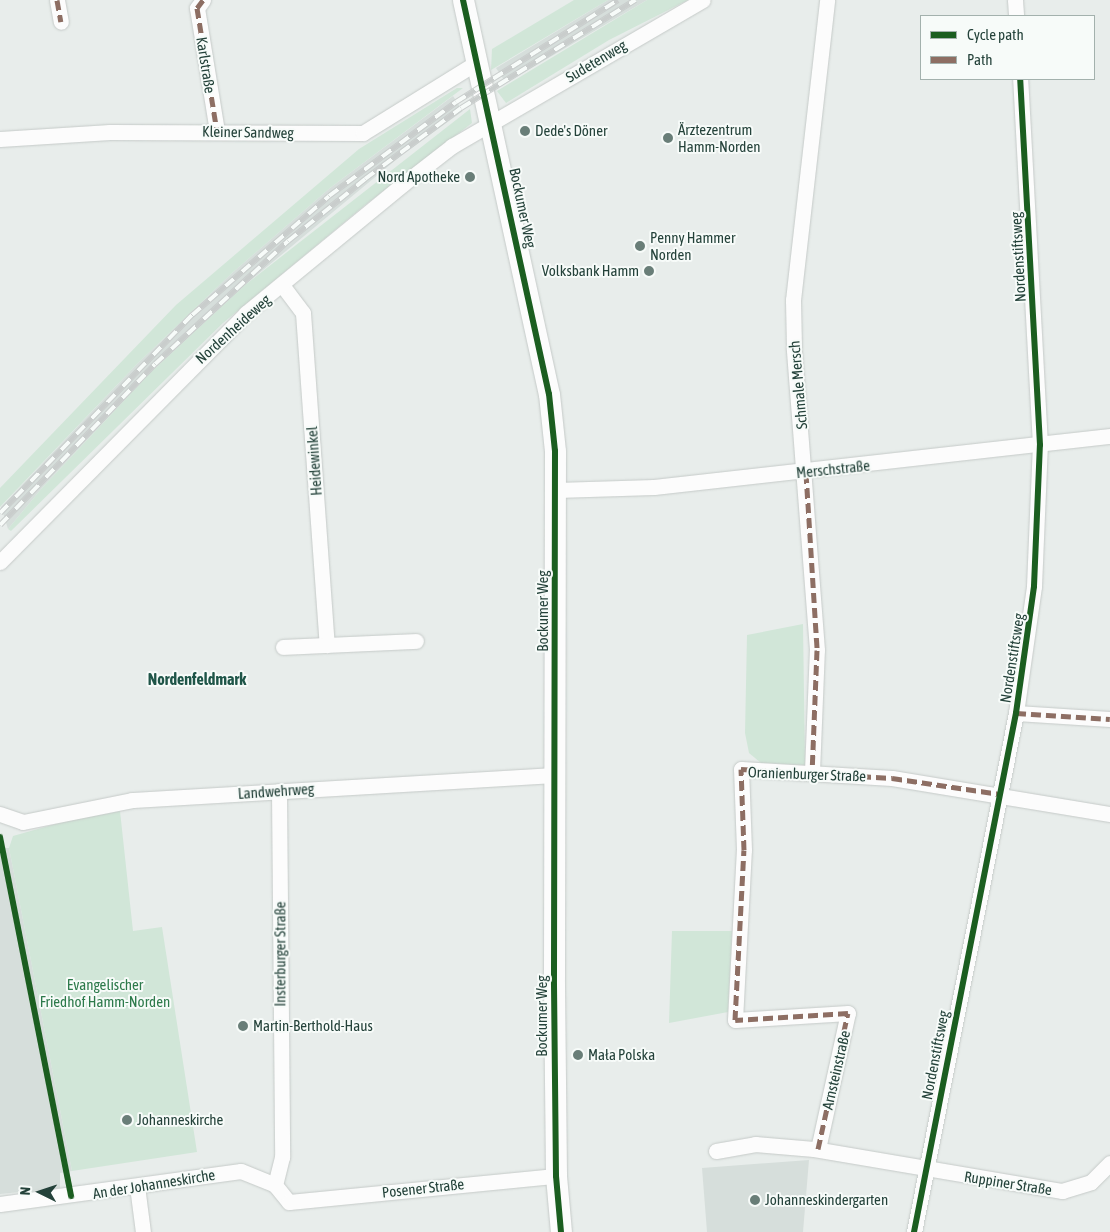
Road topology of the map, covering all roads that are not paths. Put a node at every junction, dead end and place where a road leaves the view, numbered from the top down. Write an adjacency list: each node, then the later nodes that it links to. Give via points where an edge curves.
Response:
1 (57, 0): 8 (street)
2 (203, 0): 12 (street, Karlstraße, via 197,8)
3 (463, 0): 9 (main road, Bockumer Weg)
4 (703, 0): 11 (street, Sudetenweg)
5 (827, 0): 17 (street, Schmale Mersch, via 793,300 794,348)
6 (1014, 0): 7 (street)
7 (1016, 15)
8 (60, 22)
9 (476, 63): 11 (main road, Bockumer Weg); 12 (street, Kleiner Sandweg, via 363,133)
10 (1020, 80): 16 (street, Nordenstiftsweg)
11 (490, 124): 14 (street, Nordenheideweg, via 452,146); 18 (main road, Bockumer Weg, via 550,394)
12 (217, 131): 13 (street, Kleiner Sandweg, via 110,132)
13 (0, 139)
14 (282, 285): 19 (street, Nordenheideweg, via 194,364); 21 (street, Heidewinkel, via 303,313)
15 (1110, 436): 16 (street, Merschstraße)
16 (1040, 445): 17 (street, Merschstraße); 23 (street, Nordenstiftsweg, via 1034,586)
17 (806, 473): 18 (street, Merschstraße, via 654,487); 25 (street, Schmale Mersch, via 817,650)
18 (556, 490): 26 (main road, Bockumer Weg)
19 (0, 562)
20 (416, 641): 21 (street)
21 (327, 645): 22 (street)
22 (283, 648)
23 (1016, 713): 24 (street); 28 (street, Nordenstiftsweg)
24 (1110, 719)
25 (812, 772): 28 (street, Oranienburger Straße, via 892,778); 31 (street, Oranienburger Straße, via 742,769 744,850)
26 (555, 775): 27 (street, Landwehrweg); 36 (main road, Bockumer Weg)
27 (280, 791): 29 (street, Landwehrweg, via 132,800 23,822); 37 (street, Insterburger Straße, via 282,1157)
28 (1000, 794): 30 (street); 35 (street, Nordenstiftsweg)
29 (0, 814)
30 (1110, 814)
31 (734, 1020): 32 (street, Arnsteinstraße, via 848,1013)
32 (818, 1149): 33 (street, via 755,1144); 35 (street)
33 (716, 1151)
34 (1110, 1163): 35 (street, Ruppiner Straße, via 1091,1182 1068,1191)
35 (926, 1169): 42 (street, Nordenstiftsweg)
36 (556, 1176): 37 (street, Posener Straße, via 289,1202); 41 (main road, Bockumer Weg)
37 (275, 1185): 38 (street, An der Johanneskirche, via 240,1170)
38 (137, 1186): 39 (street, An der Johanneskirche); 40 (street)
39 (0, 1204)
40 (144, 1232)
41 (561, 1232)
42 (914, 1232)

